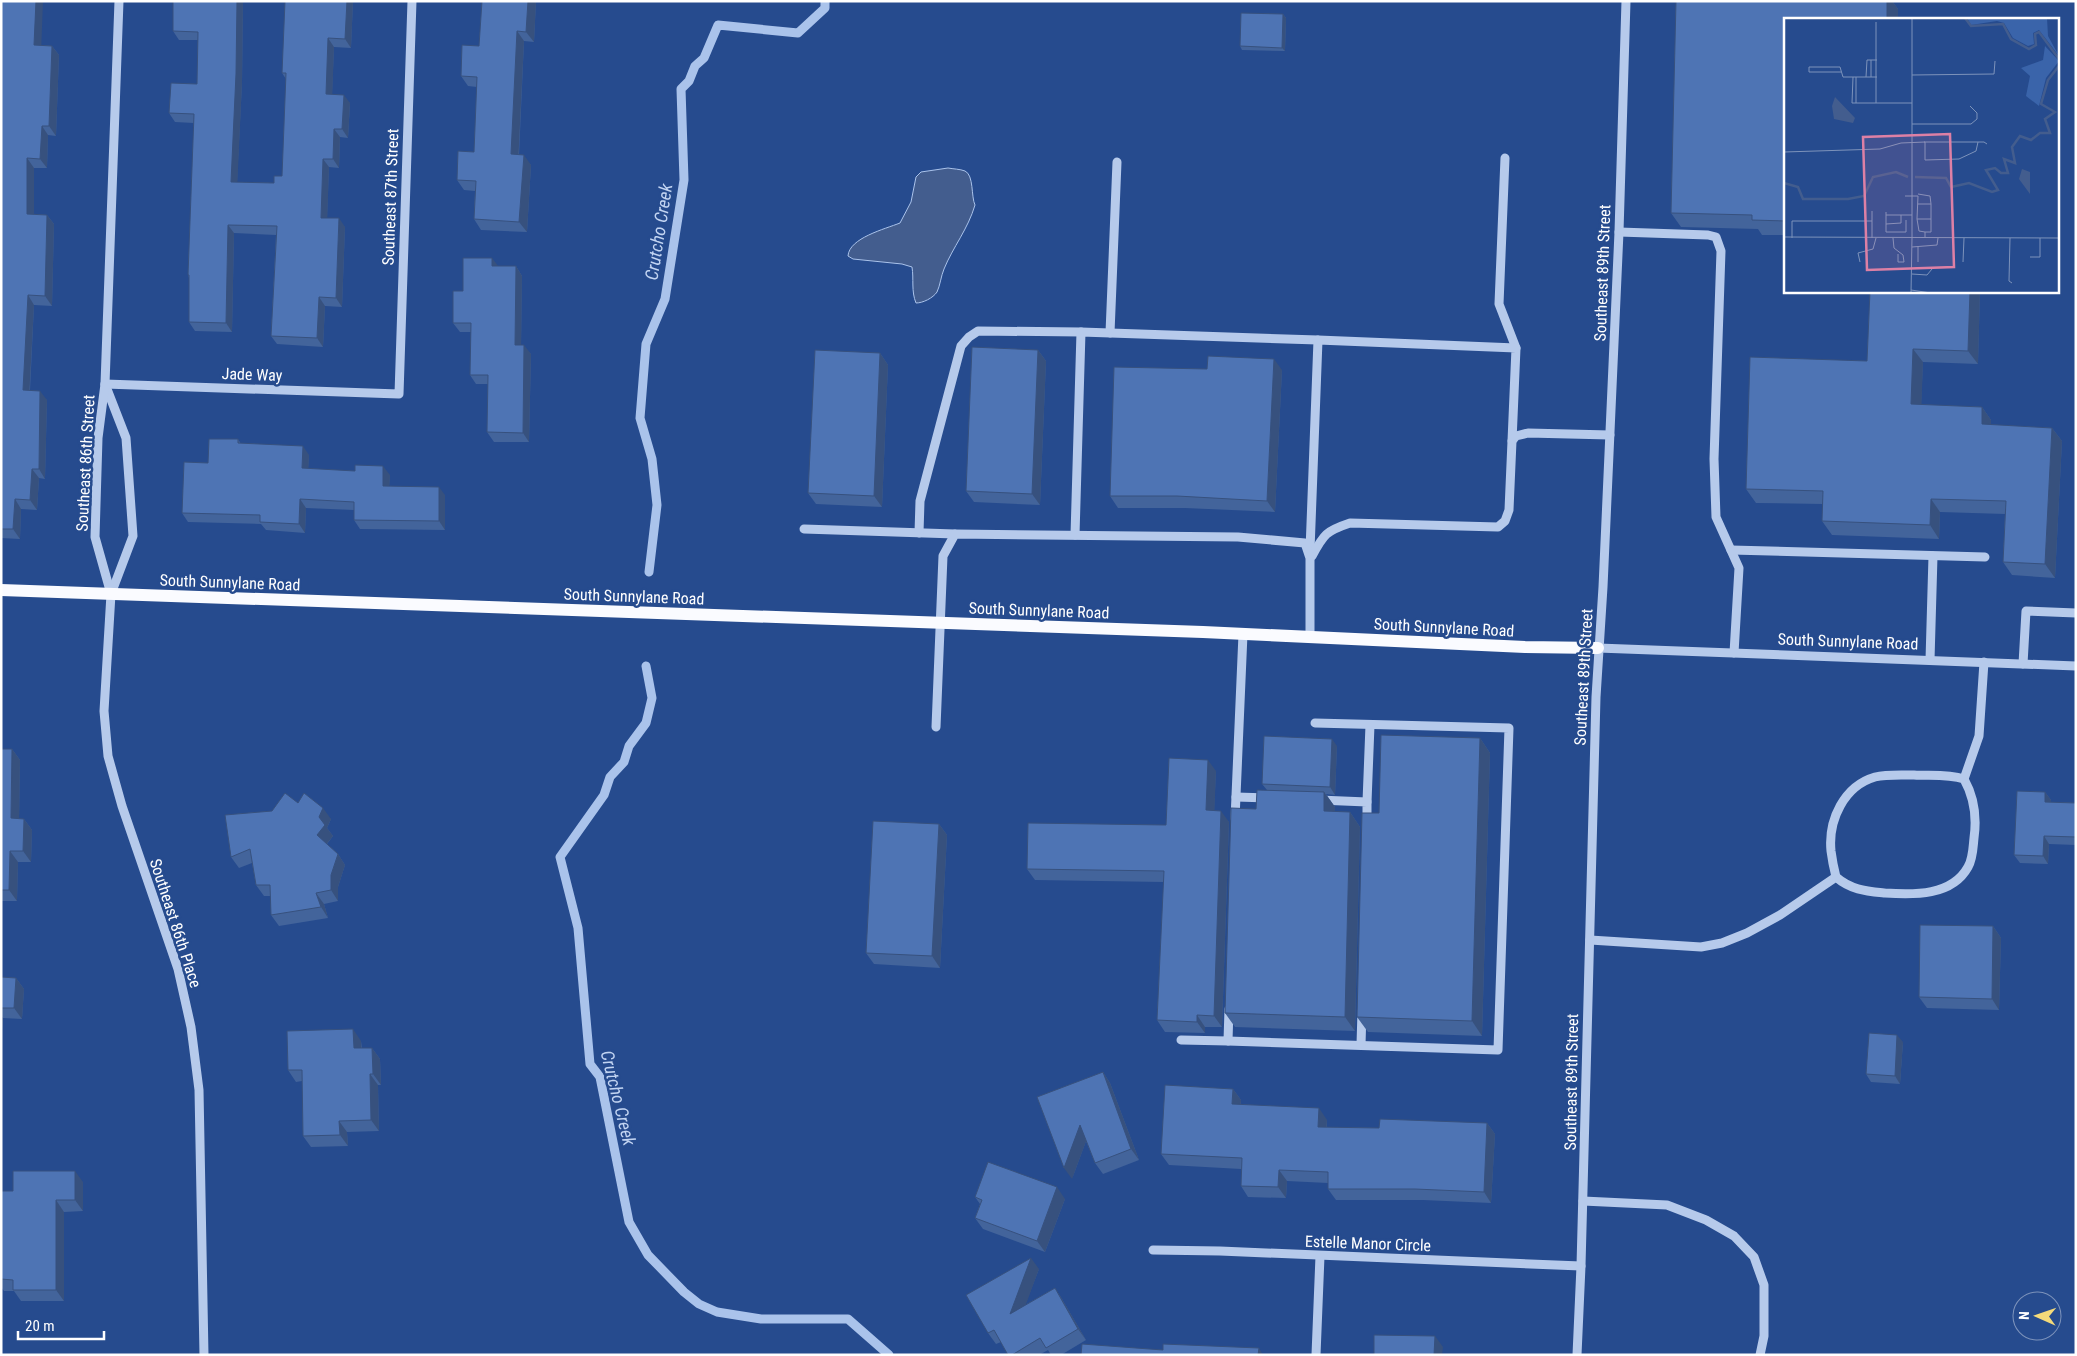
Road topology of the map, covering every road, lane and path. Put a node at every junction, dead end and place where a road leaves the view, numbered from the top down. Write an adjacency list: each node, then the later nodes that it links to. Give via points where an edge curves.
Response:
1 (119, 1): 11 (street, Southeast 86th Street)
2 (412, 1): 12 (street, Southeast 87th Street)
3 (1626, 1): 6 (street, Southeast 89th Street)
4 (1505, 158): 10 (street, via 1499,304)
5 (1117, 162): 8 (street)
6 (1619, 232): 13 (street, Southeast 89th Street); 19 (street, via 1708,235 1716,237 1721,251 1714,459 1716,517)
7 (1081, 332): 8 (street); 16 (street, via 978,332 961,346 920,501); 18 (street)
8 (1110, 333): 9 (street)
9 (1318, 340): 10 (street); 22 (street)
10 (1516, 348): 14 (street)
11 (105, 384): 12 (street, Jade Way); 24 (street, Southeast 86th Street, via 98,438 95,537); 24 (street, Southeast 86th Street, via 126,438 133,536)
12 (398, 394)
13 (1610, 435): 14 (street, via 1528,433 1516,436); 29 (street, Southeast 89th Street)
14 (1512, 441): 22 (street, via 1509,510 1505,521 1498,527 1350,523 1330,529)
15 (804, 529): 16 (street)
16 (919, 533): 17 (street)
17 (955, 534): 18 (street); 26 (street, via 943,556)
18 (1075, 535): 22 (street, via 1238,537 1306,542)
19 (1731, 550): 20 (street); 30 (street, via 1739,568)
20 (1933, 556): 21 (street); 31 (street)
21 (1985, 557)
22 (1310, 558): 28 (street)
23 (1, 590): 24 (main road, South Sunnylane Road)
24 (111, 594): 26 (main road, South Sunnylane Road); 56 (street, Southeast 86th Place, via 104,711 108,756 178,969 191,1027 198,1081)
25 (2076, 613): 33 (street, via 2026,611)
26 (939, 623): 27 (main road, South Sunnylane Road); 37 (street)
27 (1243, 634): 28 (main road, South Sunnylane Road); 39 (street)
28 (1310, 637): 29 (main road, South Sunnylane Road)
29 (1598, 648): 30 (street, South Sunnylane Road); 46 (street, Southeast 89th Street)
30 (1734, 653): 31 (street, South Sunnylane Road)
31 (1930, 660): 32 (street, South Sunnylane Road)
32 (1984, 662): 33 (street, South Sunnylane Road); 38 (street, via 1979,736)
33 (2023, 664): 34 (street, South Sunnylane Road)
34 (2076, 666)
35 (1315, 723): 36 (street)
36 (1370, 724): 42 (street); 51 (street, via 1509,728 1509,738 1498,1050)
37 (936, 726)
38 (1964, 779): 45 (street, via 1892,775 1876,777 1853,787 1835,817 1831,836); 45 (street, via 1973,797 1975,828 1969,867 1960,878 1948,887 1926,893 1893,893 1858,890 1844,885)
39 (1236, 797): 40 (street); 43 (street)
40 (1283, 799)
41 (1311, 800): 42 (street)
42 (1367, 802): 44 (street)
43 (1235, 826)
44 (1367, 831)
45 (1836, 877): 46 (street, via 1780,915 1722,944 1701,947)
46 (1590, 940): 52 (street, Southeast 89th Street)
47 (1362, 997): 51 (street)
48 (1229, 1002): 50 (street)
49 (1182, 1040): 50 (street)
50 (1228, 1041): 51 (street)
51 (1361, 1046)
52 (1583, 1201): 55 (street, Southeast 89th Street); 59 (street, via 1666,1205 1706,1220 1734,1236 1754,1257 1764,1285 1764,1336)
53 (1153, 1250): 54 (street, Estelle Manor Circle)
54 (1320, 1256): 55 (street, Estelle Manor Circle); 57 (street)
55 (1581, 1266): 58 (street, Southeast 89th Street)
56 (204, 1355)
57 (1316, 1355)
58 (1577, 1355)
59 (1760, 1355)

